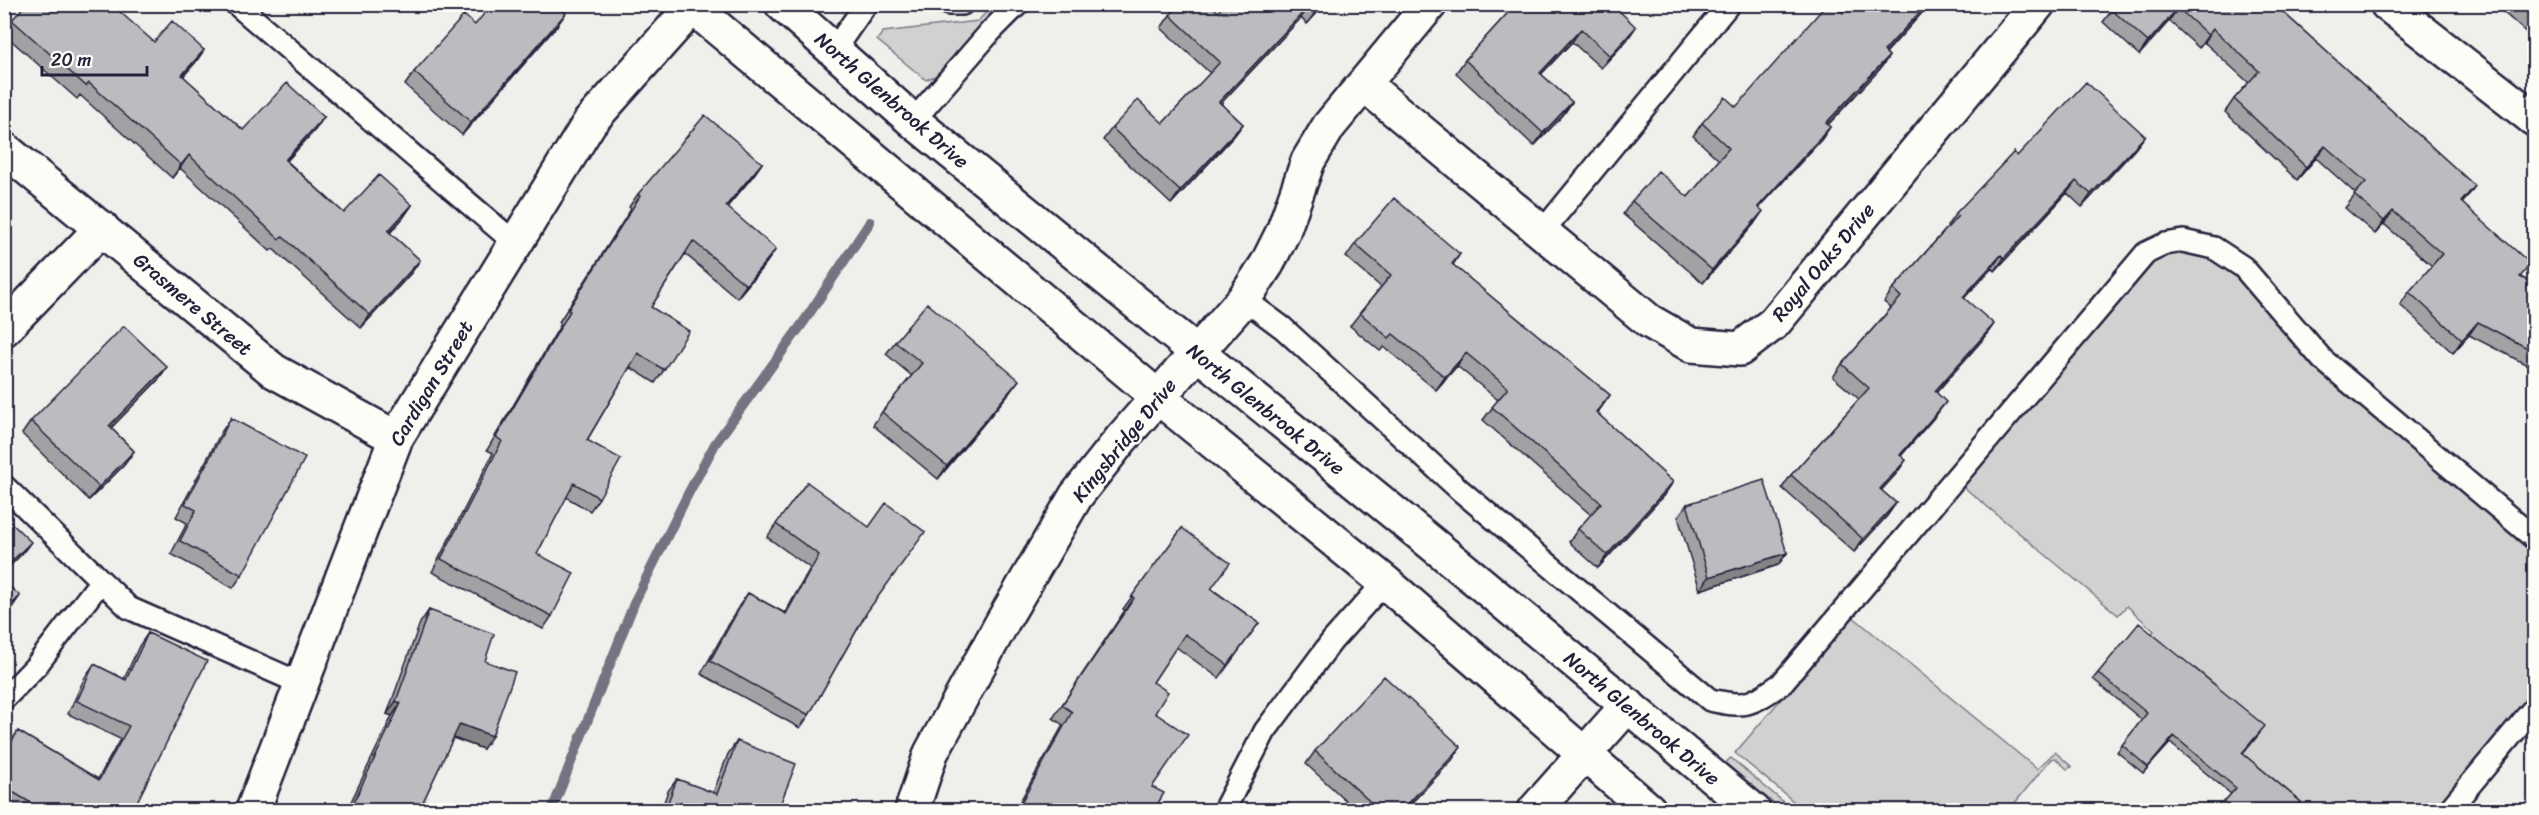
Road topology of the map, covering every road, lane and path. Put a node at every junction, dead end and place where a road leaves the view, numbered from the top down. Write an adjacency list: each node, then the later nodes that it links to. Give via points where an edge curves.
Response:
1 (236, 4): 19 (lane)
2 (782, 4): 12 (street, North Glenbrook Drive)
3 (866, 4): 12 (lane)
4 (949, 4): 5 (lane)
5 (962, 4)
6 (1018, 4): 15 (lane)
7 (1430, 4): 13 (street, Kingsbridge Drive)
8 (1729, 4): 18 (lane)
9 (2038, 4): 18 (street, Royal Oaks Drive, via 1774,323 1740,349 1691,345 1649,321)
10 (2387, 4): 14 (street)
11 (692, 6): 19 (street, Cardigan Street, via 590,122); 23 (street)
12 (834, 50): 15 (street, North Glenbrook Drive)
13 (1365, 85): 18 (street, Royal Oaks Drive); 20 (street, Kingsbridge Drive, via 1329,126 1308,161 1283,232 1268,264)
14 (2535, 119)
15 (913, 121): 22 (street, North Glenbrook Drive)
16 (4, 149): 17 (street, Grasmere Street)
17 (102, 228): 21 (street); 24 (street, Grasmere Street, via 274,371)
18 (1542, 232)
19 (515, 243): 24 (street, Cardigan Street)
20 (1244, 299): 22 (street, Kingsbridge Drive); 26 (lane, via 1283,328 1461,491 1710,700 1738,706 1757,701 1781,684 2146,253 2165,244 2183,241 2214,248 2243,267 2322,359)
21 (4, 329)
22 (1197, 352): 23 (street, Kingsbridge Drive); 31 (street, North Glenbrook Drive)
23 (1158, 397): 28 (street); 35 (street, Kingsbridge Drive, via 1076,496 931,753)
24 (396, 438): 29 (street, Cardigan Street)
25 (4, 486): 27 (lane)
26 (2535, 538)
27 (101, 580): 29 (lane, via 129,608); 30 (lane, via 36,666)
28 (1385, 582): 33 (street); 36 (lane, via 1332,640 1265,731)
29 (302, 684): 34 (street, Cardigan Street)
30 (4, 699)
31 (1628, 705): 33 (street); 39 (street, North Glenbrook Drive)
32 (2535, 708): 40 (lane)
33 (1585, 754): 37 (street); 38 (street)
34 (253, 810)
35 (912, 810)
36 (1224, 810)
37 (1535, 810)
38 (1649, 810)
39 (1753, 810)
40 (2449, 810)

